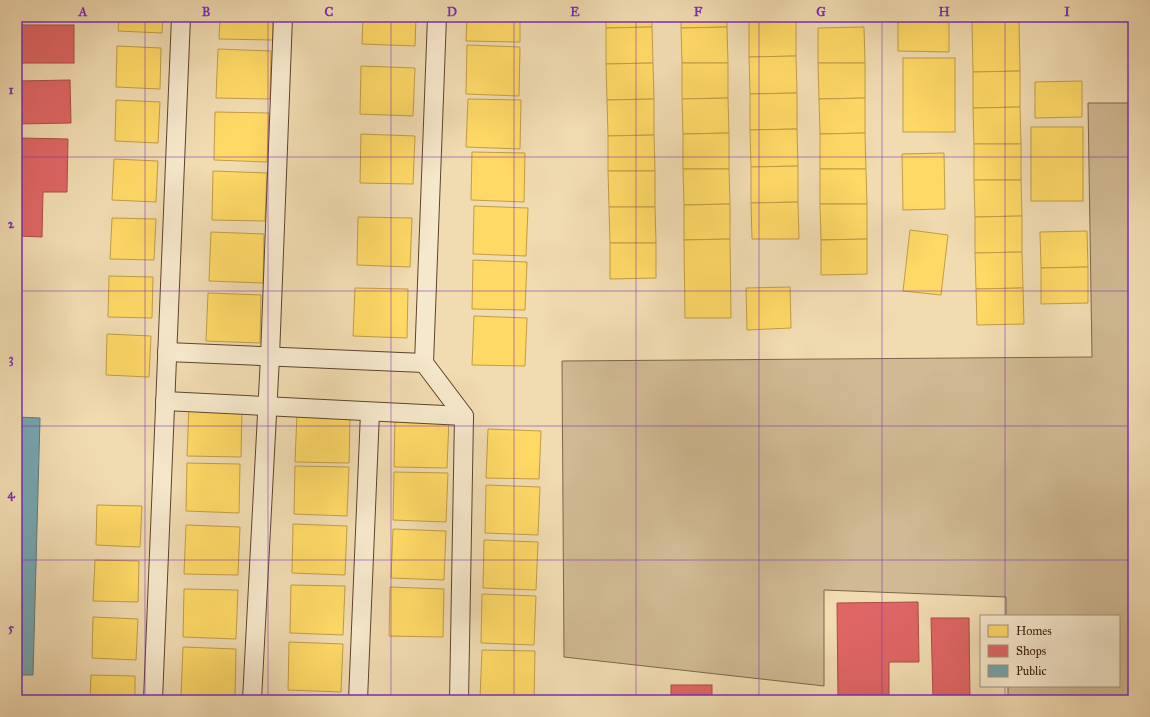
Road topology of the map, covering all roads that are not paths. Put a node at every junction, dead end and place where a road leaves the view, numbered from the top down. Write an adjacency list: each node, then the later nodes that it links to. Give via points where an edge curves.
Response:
1 (181, 17): 4 (street)
2 (283, 17): 5 (street)
3 (437, 17): 6 (street)
4 (167, 352): 5 (street); 7 (street)
5 (270, 357): 6 (street); 8 (street)
6 (424, 364): 10 (street)
7 (165, 402): 8 (street); 11 (street)
8 (268, 407): 9 (street); 12 (street)
9 (370, 412): 10 (street); 13 (street)
10 (464, 416): 14 (street)
11 (153, 700)
12 (252, 700)
13 (358, 700)
14 (459, 700)

